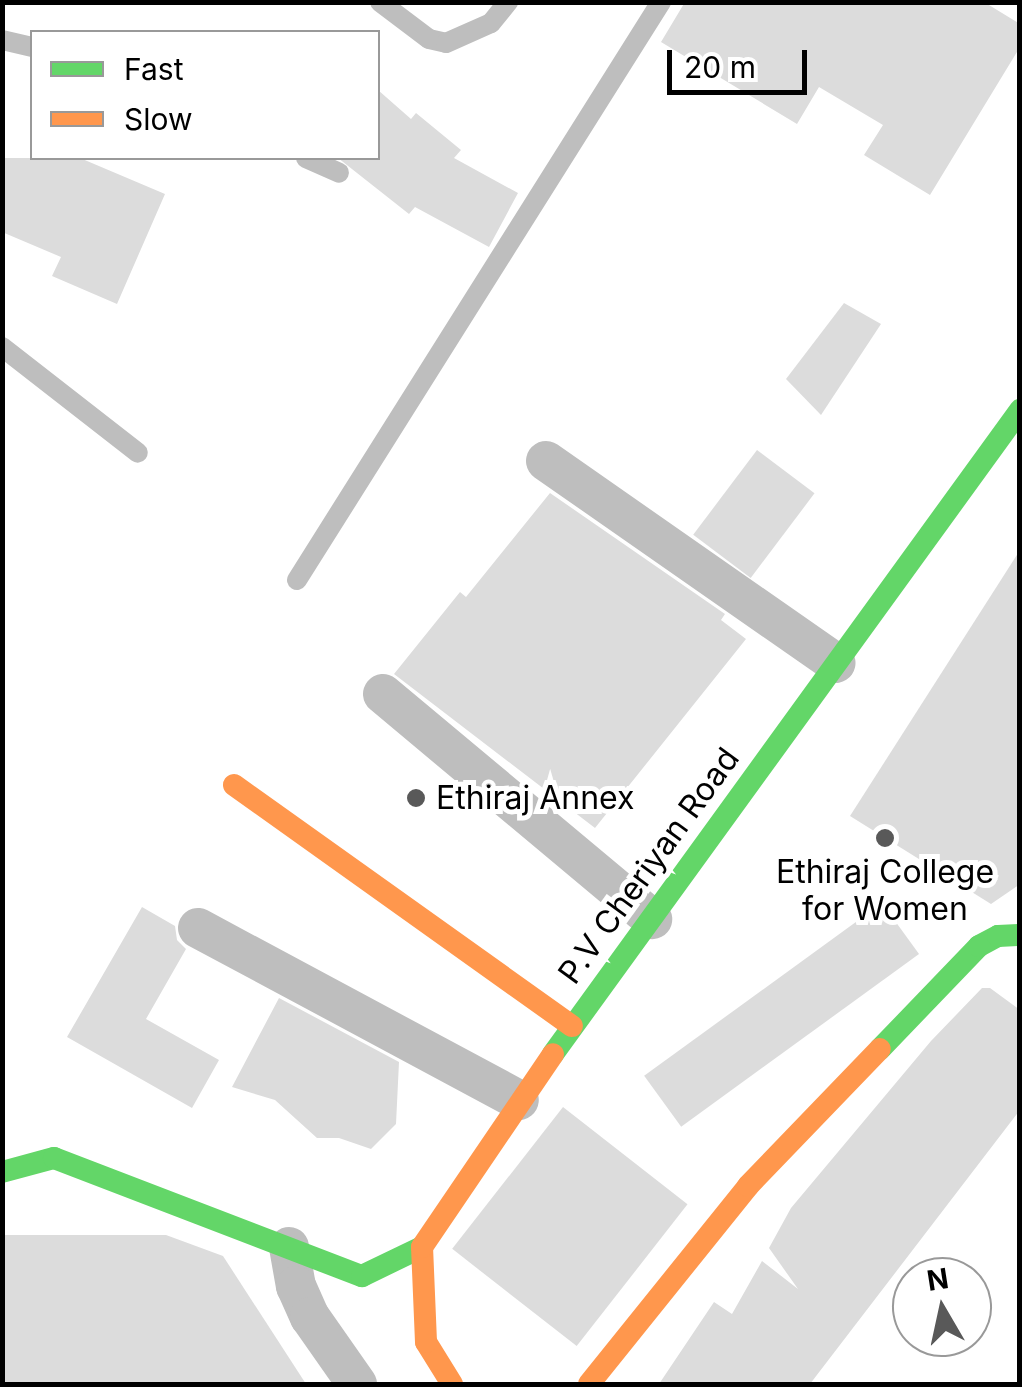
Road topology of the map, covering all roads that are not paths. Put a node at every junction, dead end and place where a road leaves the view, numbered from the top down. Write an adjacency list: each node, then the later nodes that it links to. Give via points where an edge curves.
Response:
1 (380, 2): 2 (lane, via 429,39 446,43 492,23)
2 (508, 2)
3 (661, 2): 12 (lane)
4 (2, 40): 5 (lane)
5 (30, 47)
6 (311, 160): 7 (lane)
7 (340, 173)
8 (2, 348): 10 (lane)
9 (1020, 410): 13 (street, P.V Cheriyan Road)
10 (138, 453)
11 (546, 462): 13 (street)
12 (297, 580)
13 (836, 664): 16 (street, P.V Cheriyan Road)
14 (383, 694): 16 (street)
15 (234, 785): 19 (street)
16 (652, 918): 19 (street, P.V Cheriyan Road)
17 (198, 928): 20 (street)
18 (1020, 934): 26 (street, via 978,946 762,1172)
19 (572, 1026): 20 (street, P.V Cheriyan Road)
20 (519, 1100): 23 (street, P.V Cheriyan Road)
21 (2, 1172): 22 (street, via 54,1158)
22 (288, 1247): 23 (street, via 362,1276); 24 (street, via 310,1318)
23 (422, 1248): 25 (street, via 426,1342)
24 (357, 1384)
25 (452, 1384)
26 (589, 1384)

